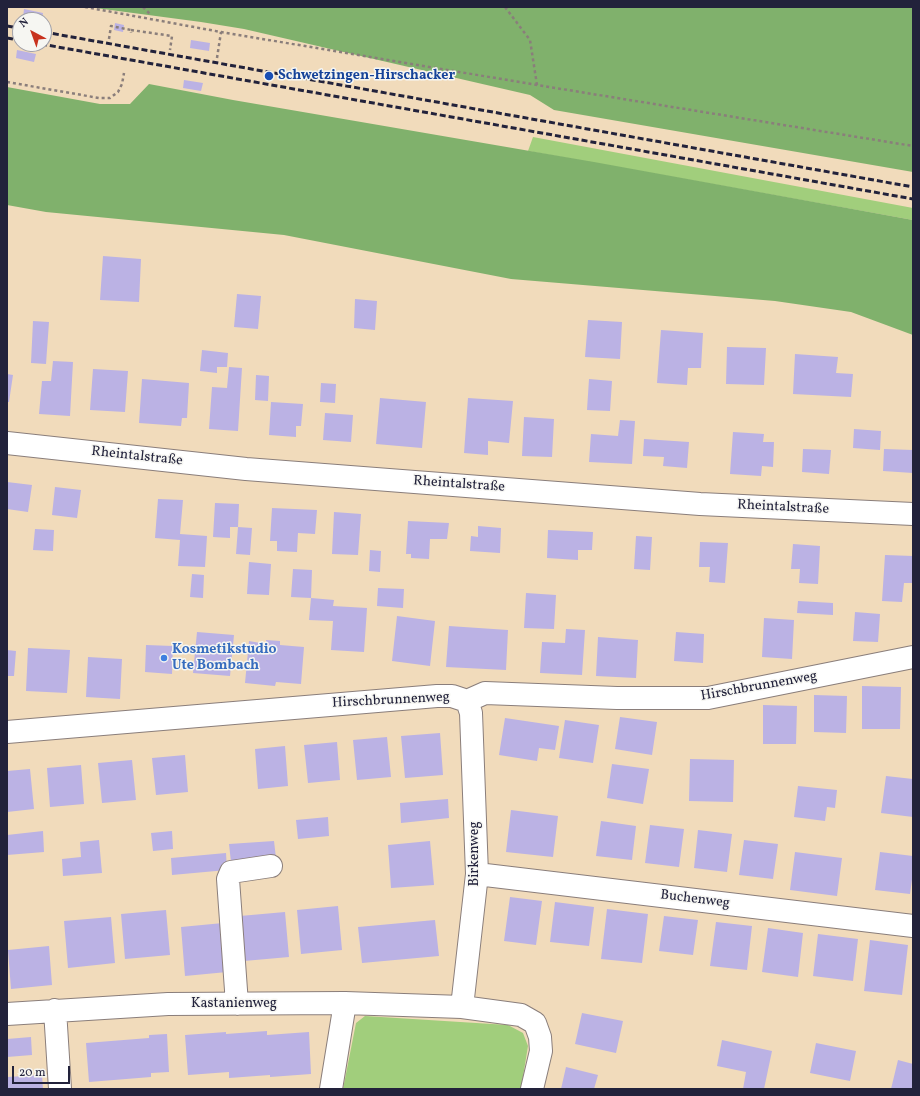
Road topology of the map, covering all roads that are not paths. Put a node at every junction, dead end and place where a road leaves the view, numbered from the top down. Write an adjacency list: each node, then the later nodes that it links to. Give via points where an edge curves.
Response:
1 (7, 443): 2 (street, Rheintalstraße, via 253,469 700,504)
2 (913, 514)
3 (913, 657): 4 (street, Hirschbrunnenweg, via 708,698 617,698 485,693)
4 (467, 701): 5 (street, Hirschbrunnenweg, via 452,696 437,696); 7 (street, Birkenweg, via 471,713)
5 (7, 732)
6 (271, 866): 10 (street, via 231,872 228,879)
7 (477, 874): 8 (street, Buchenweg); 11 (street, Birkenweg)
8 (913, 926)
9 (345, 1003): 10 (street, Kastanienweg); 11 (street, Kastanienweg); 15 (street)
10 (237, 1004): 12 (street, Kastanienweg, via 168,1004)
11 (462, 1006): 16 (street, Kastanienweg, via 521,1015 535,1023 541,1051)
12 (55, 1010): 13 (street, Kastanienweg); 14 (street)
13 (7, 1014)
14 (60, 1089)
15 (331, 1089)
16 (532, 1089)

